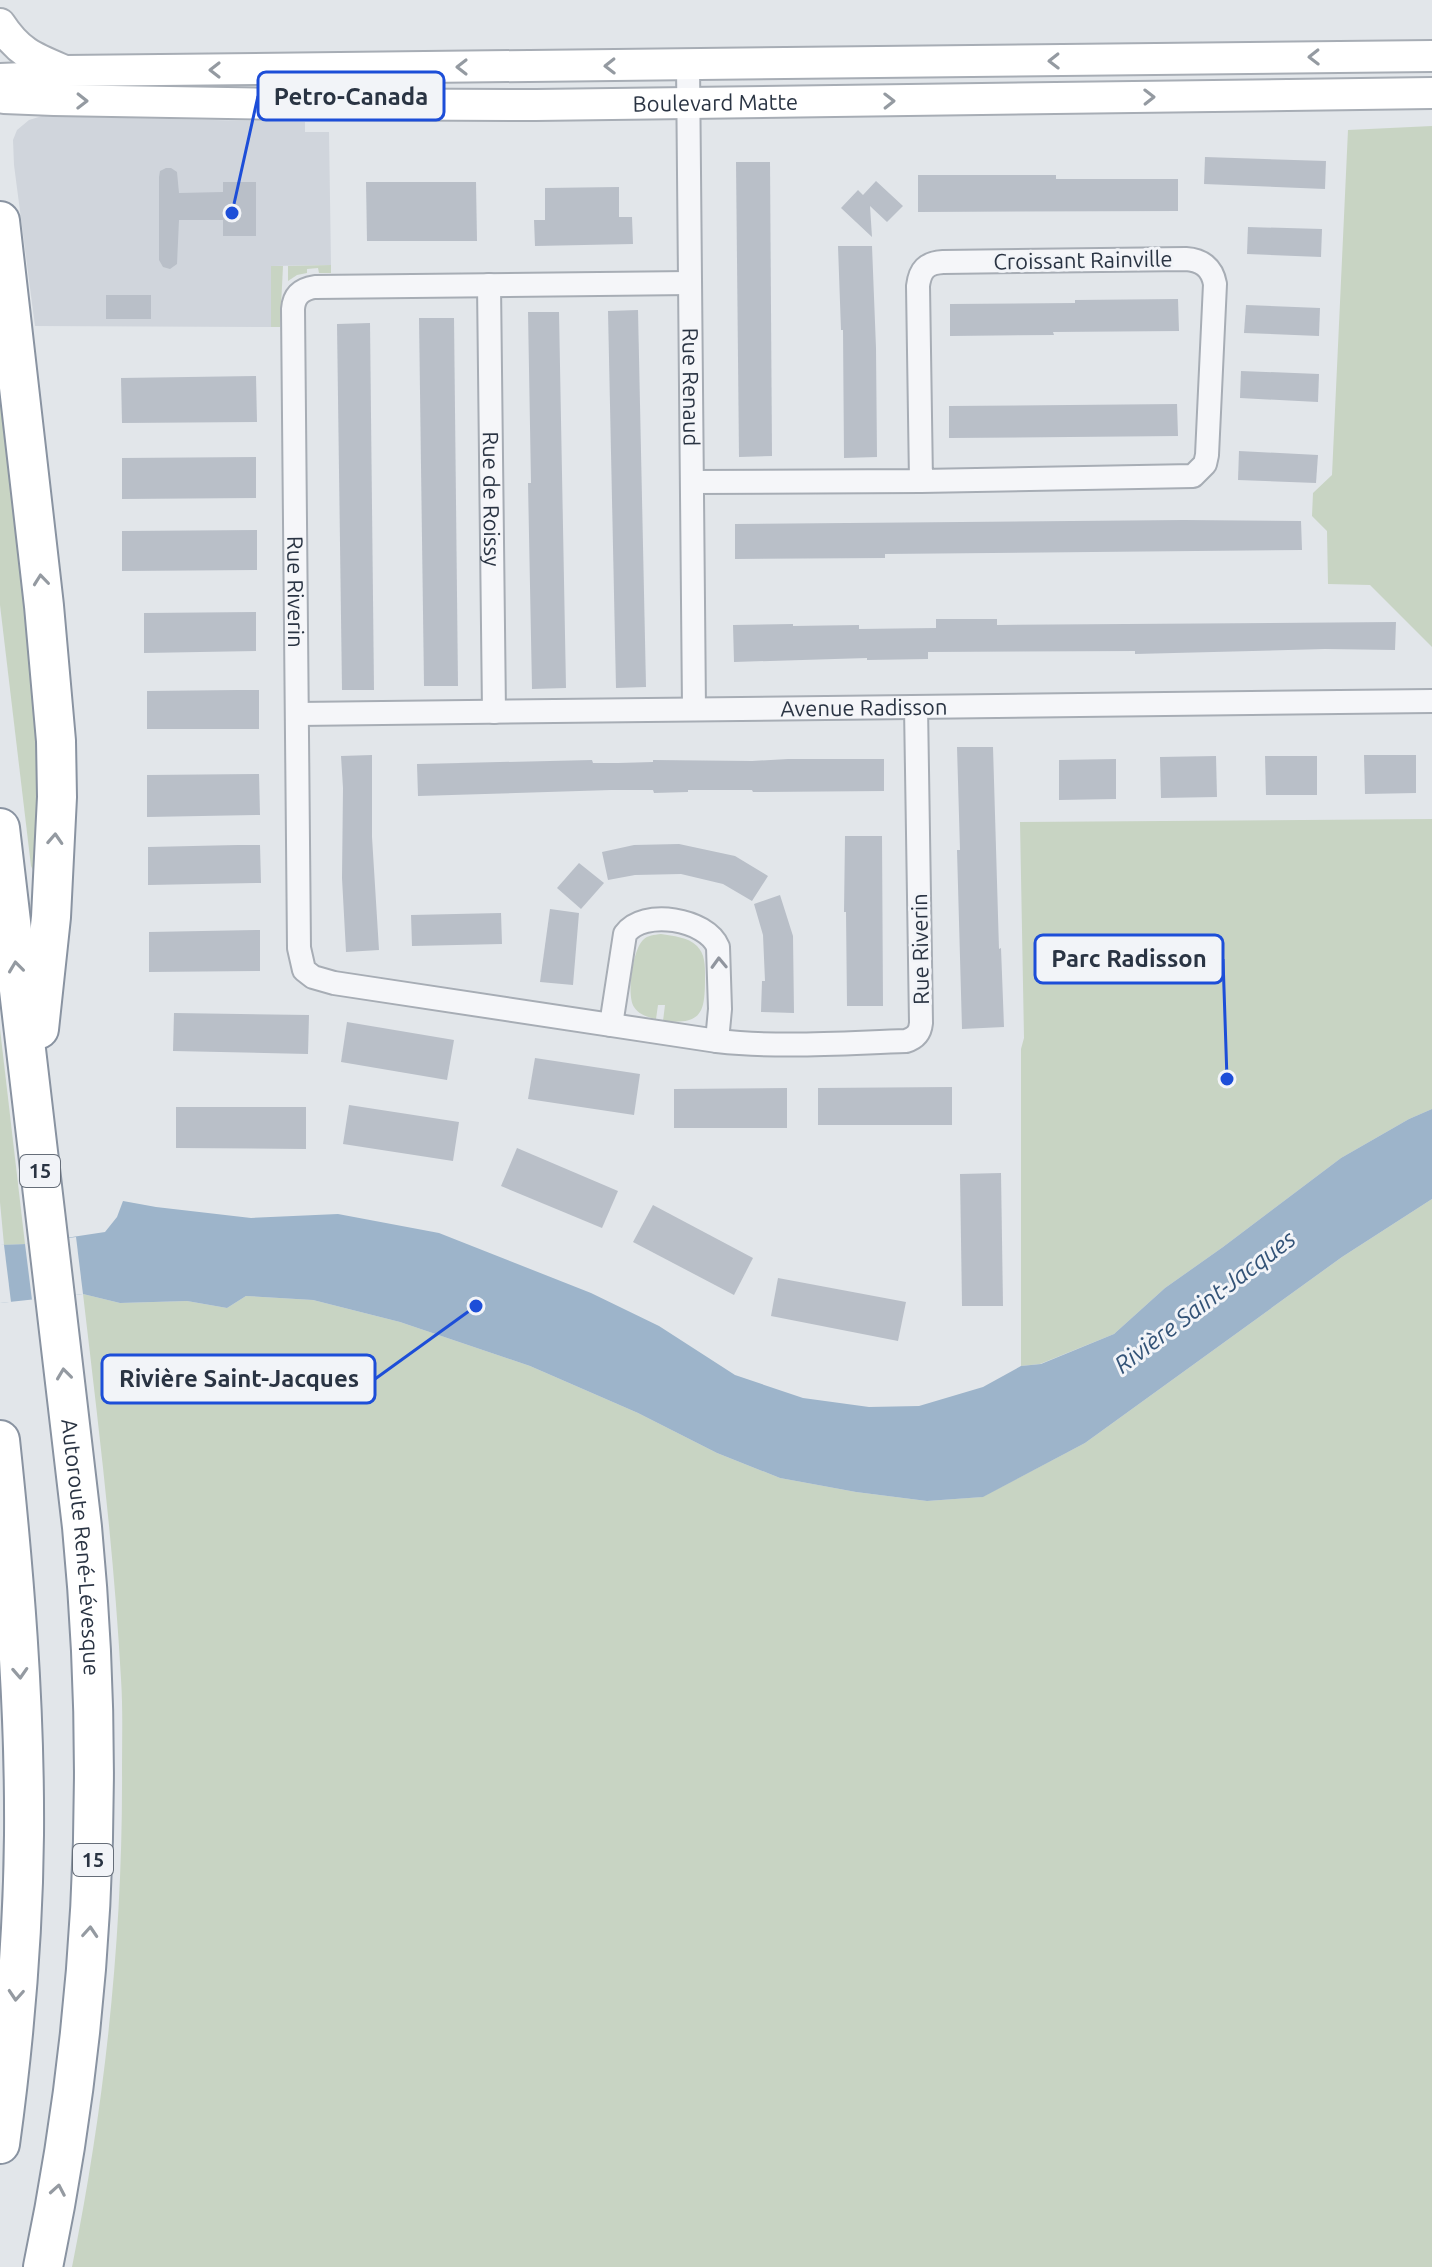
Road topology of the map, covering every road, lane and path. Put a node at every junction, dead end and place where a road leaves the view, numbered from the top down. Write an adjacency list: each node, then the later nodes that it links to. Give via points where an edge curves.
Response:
1 (0, 24): 4 (main road, via 28,55)
2 (1432, 56): 3 (main road, Boulevard Matte, one-way to 3)
3 (688, 65): 4 (main road, Boulevard Matte, one-way to 4); 8 (street, Rue Renaud)
4 (65, 71): 5 (main road, Boulevard Matte)
5 (0, 79)
6 (1432, 93): 8 (main road, Boulevard Matte, one-way to 6)
7 (0, 96): 8 (main road, Boulevard Matte, one-way to 8, via 290,104)
8 (688, 104): 10 (street, Rue Renaud)
9 (0, 221): 22 (highway, one-way to 9, via 51,917 56,754)
10 (690, 283): 11 (street, Rue Riverin); 13 (street, Rue Renaud)
11 (489, 285): 17 (street, Rue de Roissy); 18 (street, Rue Riverin, via 315,287 295,299)
12 (921, 481): 12 (street, Croissant Rainville, via 1193,476 1207,455 1215,284 1211,272 1186,259 930,264 918,286); 13 (street, Croissant Rainville)
13 (692, 482): 16 (street, Rue Renaud)
14 (1432, 701): 15 (street, Avenue Radisson)
15 (916, 707): 16 (street, Avenue Radisson); 21 (street, Rue Riverin, via 920,1031 906,1041)
16 (694, 709): 17 (street, Avenue Radisson)
17 (494, 712): 18 (street, Avenue Radisson)
18 (298, 714): 20 (street, Rue Riverin, via 299,948 304,970 334,983)
19 (0, 828): 22 (highway, Autoroute René-Lévesque / 15, one-way to 19)
20 (611, 1025): 21 (street, Rue Riverin); 21 (street, one-way to 20, via 718,947 707,932 679,922 644,920 629,928)
21 (717, 1041)
22 (32, 1100): 25 (highway, Autoroute René-Lévesque / 15, one-way to 22, via 68,2133 85,1994 94,1715 88,1600)
23 (0, 1440): 24 (highway, one-way to 24, via 20,1666 24,1833 15,2010)
24 (0, 2144)
25 (43, 2267)

